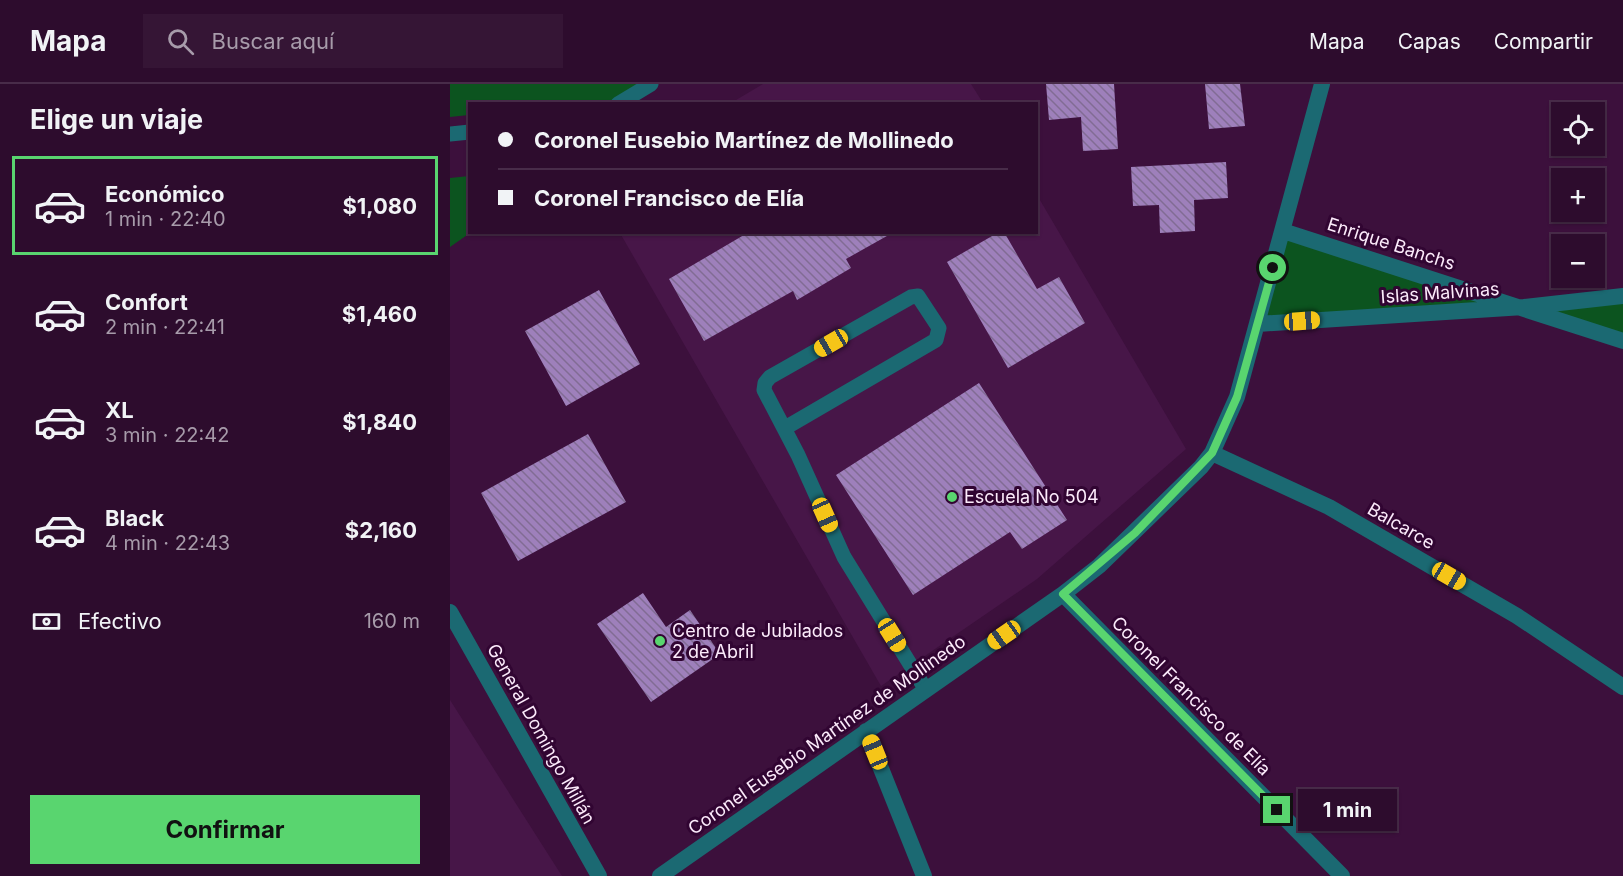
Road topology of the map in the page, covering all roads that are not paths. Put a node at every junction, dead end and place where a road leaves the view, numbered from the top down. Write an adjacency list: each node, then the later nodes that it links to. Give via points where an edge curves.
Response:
1 (651, 84): 3 (lane)
2 (1322, 84): 6 (street, Coronel Eusebio Martínez de Mollinedo)
3 (621, 102)
4 (468, 132): 5 (lane)
5 (450, 134)
6 (1283, 231): 8 (street, Enrique Banchs); 9 (street, Coronel Eusebio Martínez de Mollinedo)
7 (1623, 296): 8 (street, Islas Malvinas)
8 (1524, 307): 9 (street, Islas Malvinas); 10 (street, Enrique Banchs)
9 (1258, 324): 12 (street, Coronel Eusebio Martínez de Mollinedo, via 1237,397)
10 (1623, 341)
11 (786, 428): 11 (lane, via 764,390 770,377 911,297 918,296 924,301 939,328 936,340); 16 (lane, via 844,557)
12 (1212, 453): 13 (street, Coronel Eusebio Martínez de Mollinedo, via 1135,533); 15 (street, Balcarce, via 1329,507 1518,616)
13 (1063, 594): 16 (street, Coronel Eusebio Martínez de Mollinedo); 21 (street, Coronel Francisco de Elía)
14 (450, 612): 18 (street, General Domingo Millán)
15 (1623, 687)
16 (926, 690): 17 (street, Coronel Eusebio Martínez de Mollinedo)
17 (866, 731): 19 (street, Coronel Eusebio Martínez de Mollinedo); 20 (street)
18 (599, 876)
19 (660, 876)
20 (924, 876)
21 (1342, 876)

